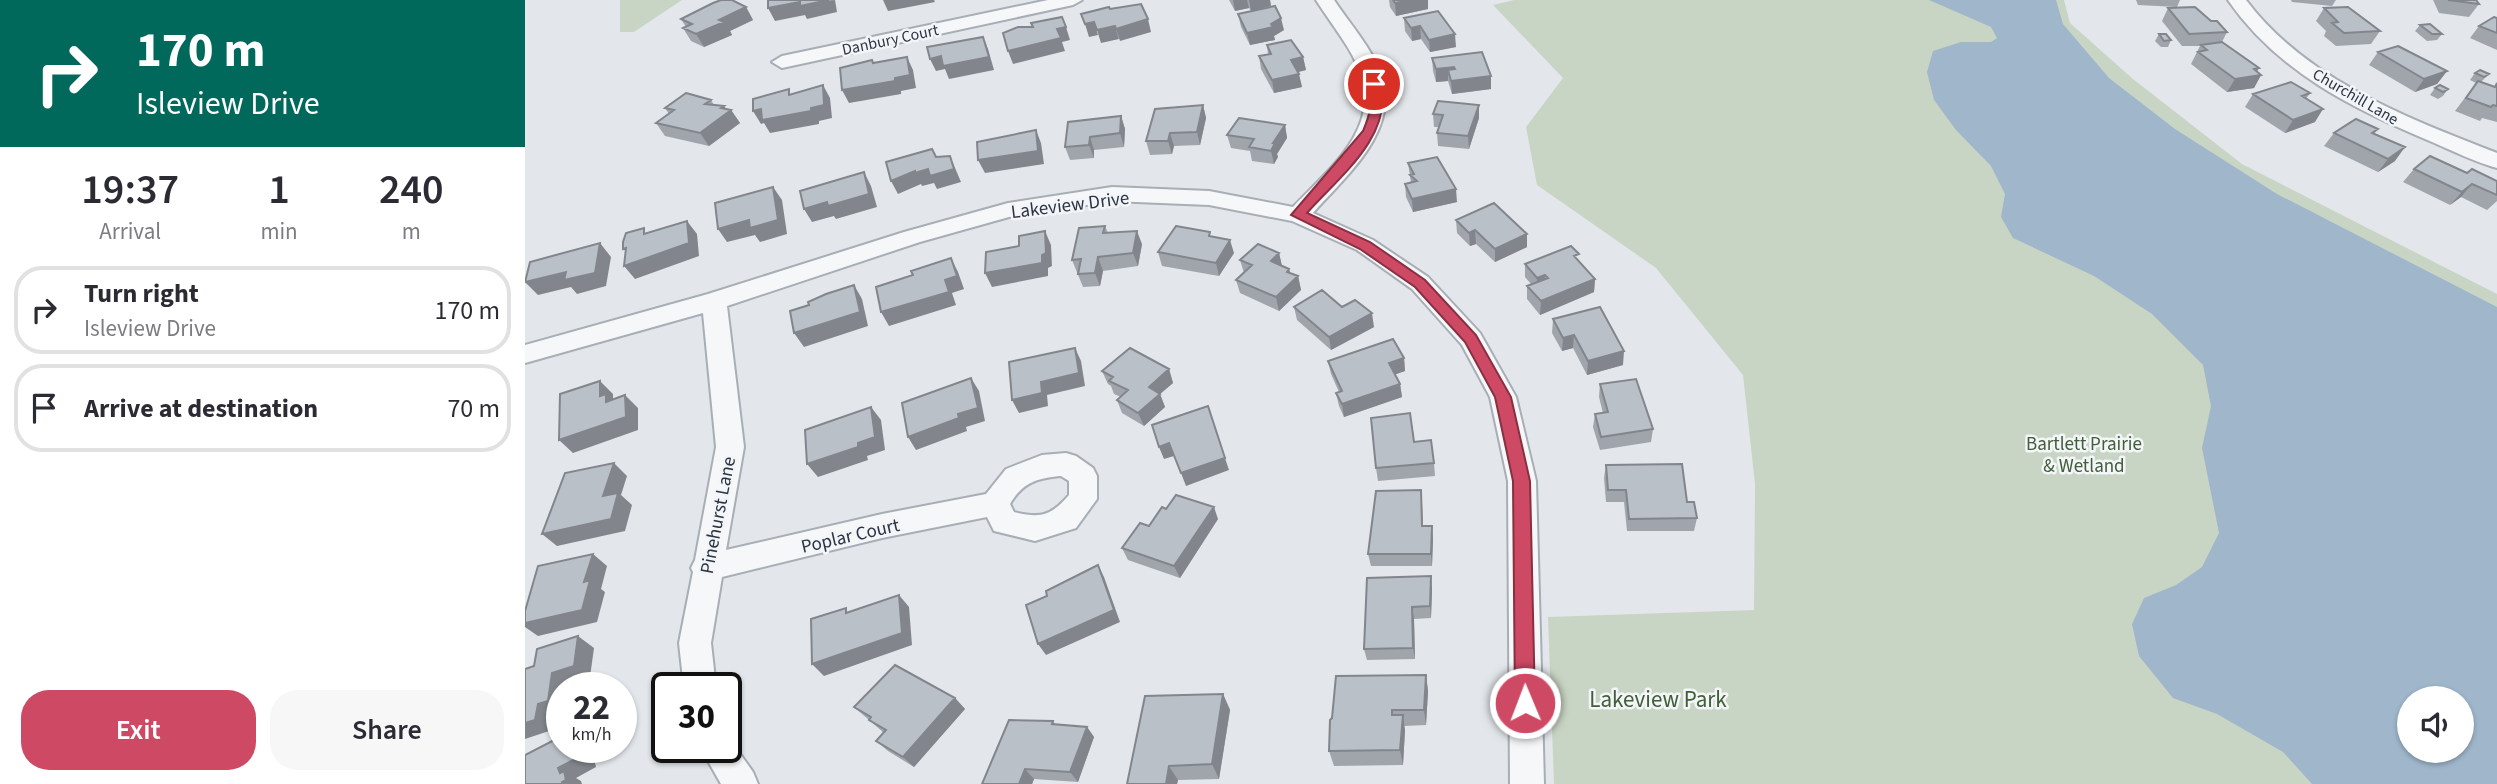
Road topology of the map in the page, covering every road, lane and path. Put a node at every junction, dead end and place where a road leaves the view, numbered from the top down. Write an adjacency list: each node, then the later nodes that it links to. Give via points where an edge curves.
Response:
1 (1073, 0): 4 (street, Danbury Court)
2 (1325, 0): 7 (street, via 1371,73 1378,96 1377,115 1356,150)
3 (2237, 0): 6 (street, Churchill Lane, via 2243,12 2281,49 2329,83 2406,125)
4 (996, 8): 5 (street, Danbury Court)
5 (782, 62)
6 (2497, 161)
7 (1298, 215): 8 (street, Lakeview Drive, via 1209,198 1112,194 1008,211); 15 (street, Lakeview Drive, via 1365,245 1420,283 1471,339 1503,397 1522,481)
8 (714, 300): 9 (street, Lakeview Drive); 11 (street, Pinehurst Lane, via 730,447)
9 (525, 354)
10 (995, 504): 11 (street, Poplar Court)
11 (706, 568): 12 (street, Pinehurst Lane, via 695,643)
12 (698, 672)
13 (727, 763): 14 (street)
14 (741, 784)
15 (1527, 784)

